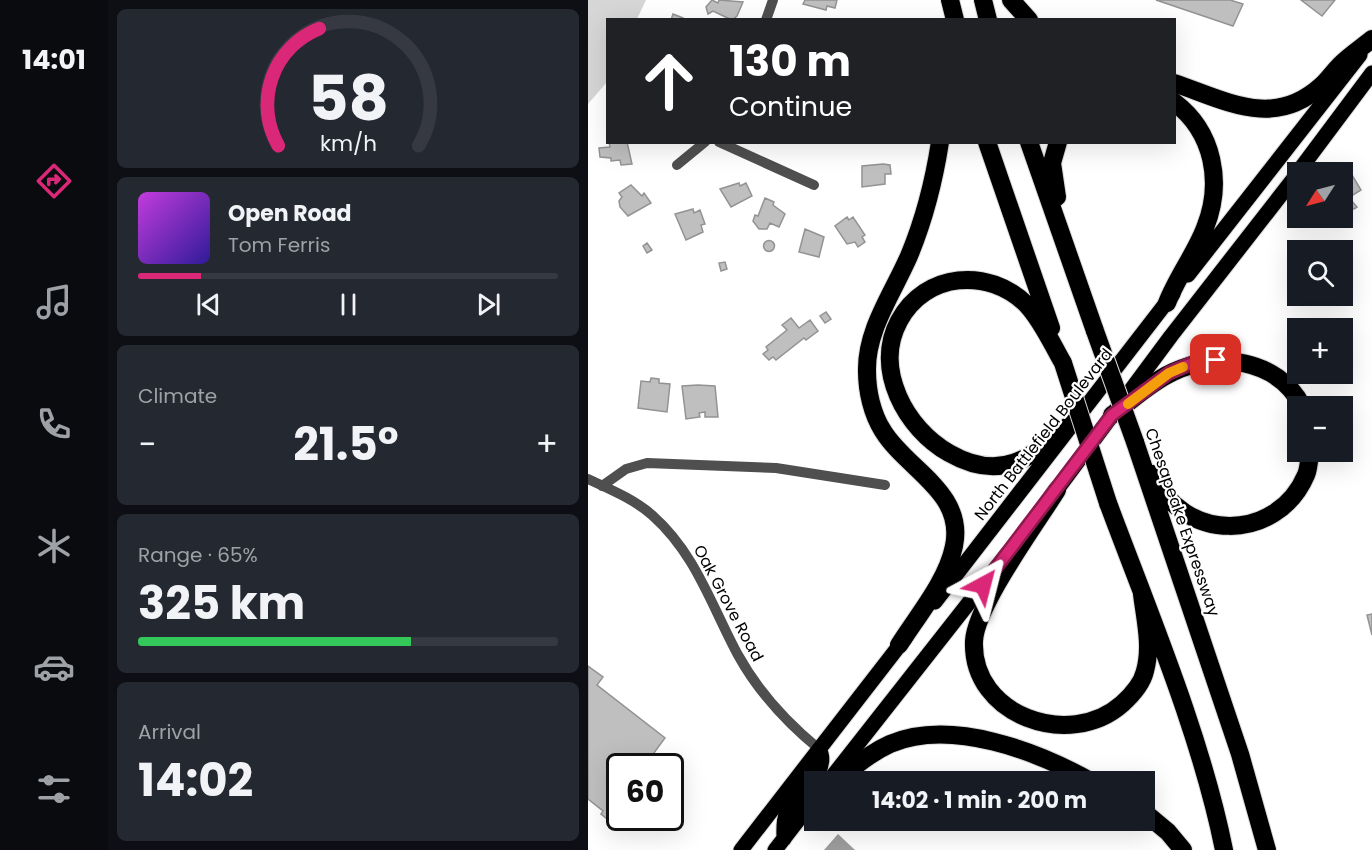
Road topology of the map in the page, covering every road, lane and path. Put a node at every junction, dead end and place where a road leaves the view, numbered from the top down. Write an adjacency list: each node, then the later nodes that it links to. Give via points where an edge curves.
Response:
1 (773, 0): 6 (street)
2 (941, 0): 7 (highway)
3 (950, 0): 8 (highway)
4 (983, 0): 9 (highway)
5 (1011, 0): 10 (highway)
6 (767, 18)
7 (943, 18)
8 (954, 18)
9 (988, 18)
10 (1027, 18)
11 (1372, 39): 13 (highway, via 1340,64 1322,85 1286,107 1249,108); 26 (main road, North Battlefield Boulevard)
12 (1372, 73): 21 (main road)
13 (1176, 84)
14 (1176, 104): 26 (highway, via 1197,124 1206,140 1213,183 1205,229)
15 (703, 144): 22 (street)
16 (722, 144): 23 (street)
17 (940, 144): 38 (highway, via 920,227 868,354 868,392 882,430 941,493 954,526 954,548 946,566)
18 (988, 144): 27 (highway)
19 (1030, 144): 25 (highway, Chesapeake Expressway)
20 (1058, 144): 25 (highway, via 1052,163 1054,181)
21 (1306, 162)
22 (677, 165)
23 (814, 185)
24 (1287, 187): 29 (main road)
25 (1075, 275): 31 (highway, Chesapeake Expressway, bridge)
26 (1167, 303): 30 (main road, North Battlefield Boulevard)
27 (1063, 363): 30 (highway, via 1036,316 1015,295 990,282 958,278 930,290 908,307 898,321 890,351 898,398 912,421 935,444 963,460 990,467 1016,464); 37 (highway, bridge)
28 (1294, 396): 29 (highway, via 1266,371 1216,360 1190,364 1169,373)
29 (1112, 415): 36 (main road)
30 (1073, 422): 38 (main road, North Battlefield Boulevard)
31 (1136, 444): 32 (highway, via 1169,498 1192,518 1219,526 1245,526 1277,511 1291,499 1307,474); 49 (highway, Chesapeake Expressway, via 1240,754)
32 (1309, 462)
33 (588, 479): 35 (street, Oak Grove Road)
34 (885, 485): 35 (street, via 776,468 647,463 626,469)
35 (602, 486): 39 (street, Oak Grove Road, via 649,512 676,538 706,584 756,684 779,714)
36 (1057, 490): 37 (highway, via 980,614 974,641 977,664 993,695 1024,717 1054,725 1076,726 1117,708 1133,694 1145,673 1148,647); 40 (main road)
37 (1142, 594): 48 (highway, via 1202,769)
38 (899, 645): 39 (main road, North Battlefield Boulevard)
39 (819, 748): 45 (main road, via 823,756 821,766 785,817); 46 (main road, North Battlefield Boulevard)
40 (837, 771)
41 (850, 771): 42 (highway, via 891,744 945,734 1003,745)
42 (1068, 771)
43 (804, 814): 45 (main road)
44 (1155, 821): 47 (highway)
45 (780, 845)
46 (741, 850)
47 (1184, 850)
48 (1224, 850)
49 (1267, 850)

